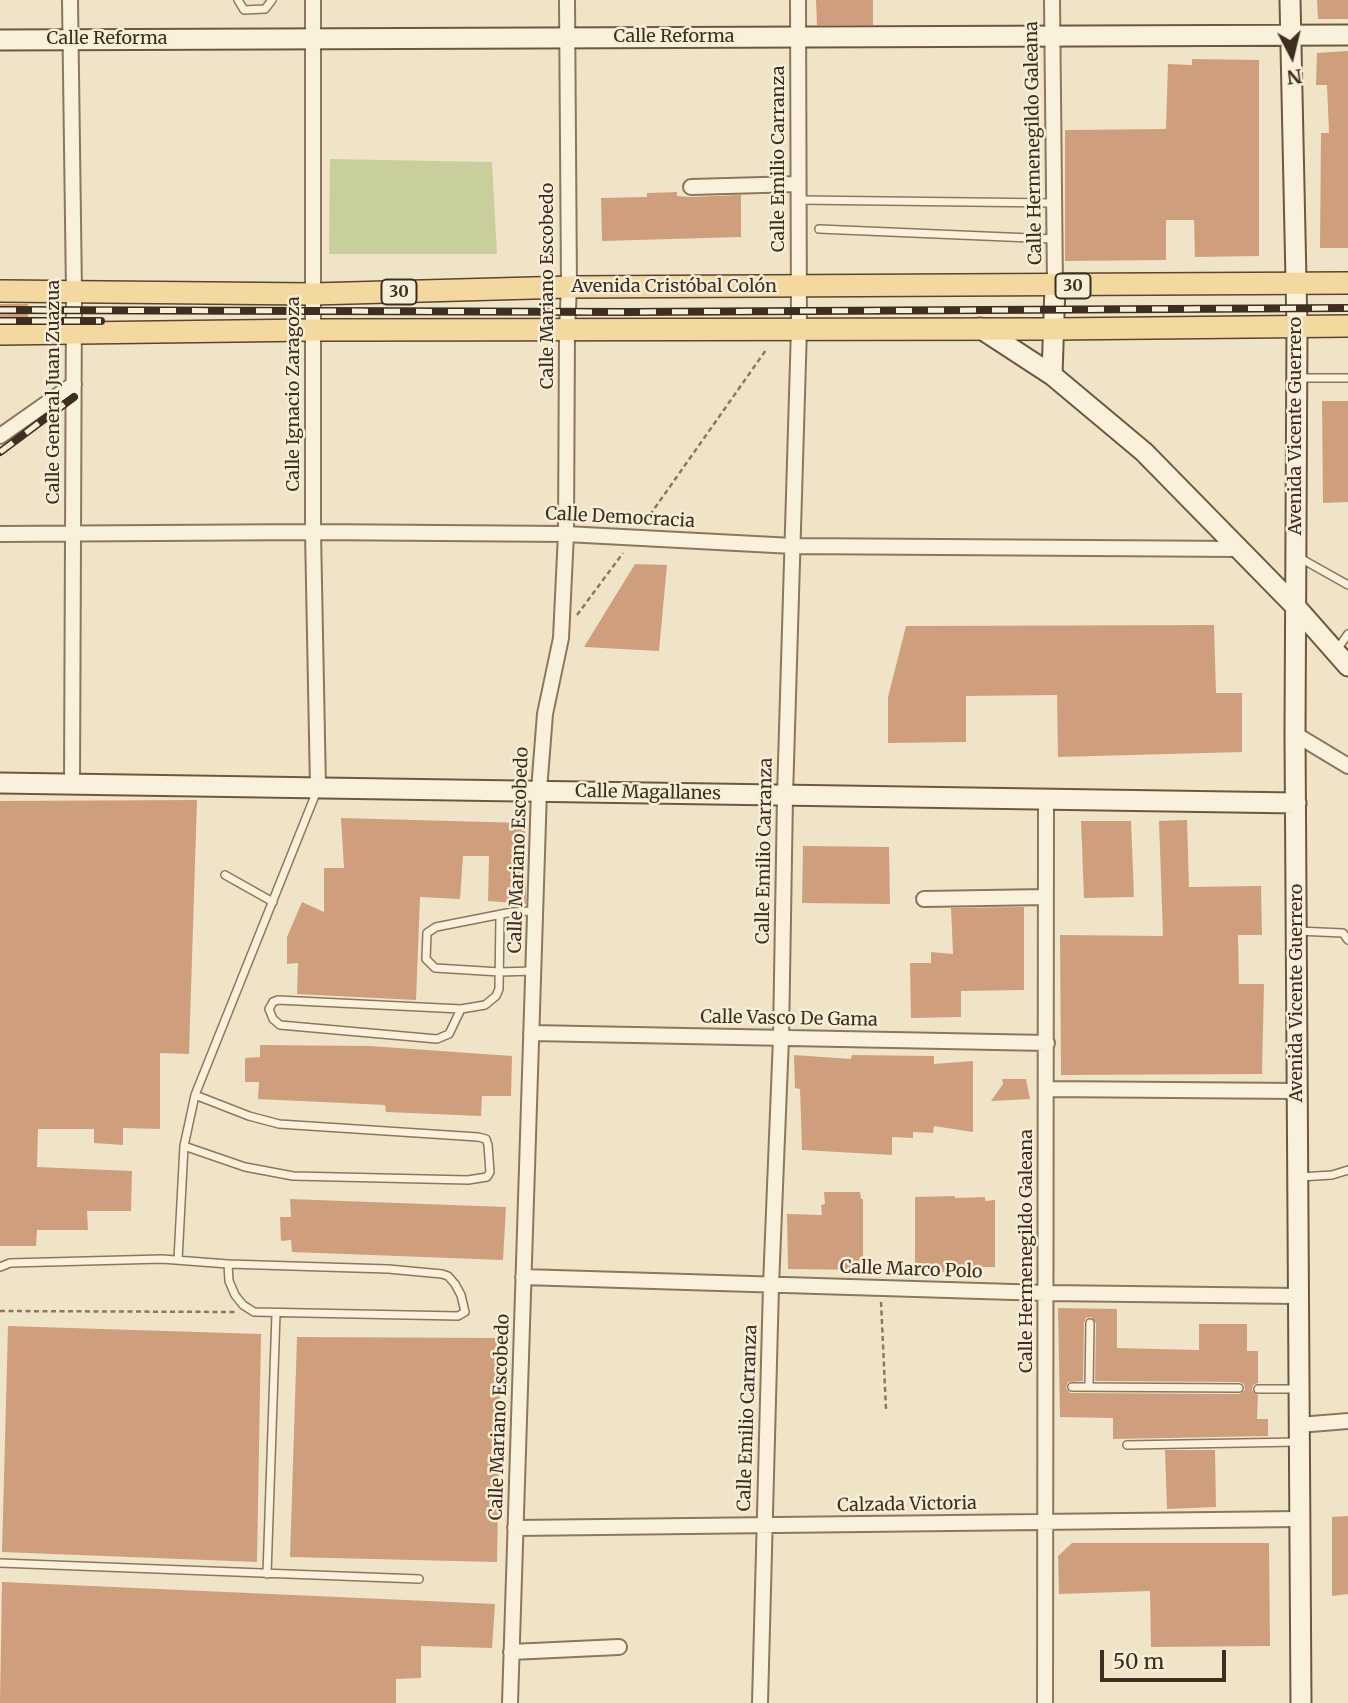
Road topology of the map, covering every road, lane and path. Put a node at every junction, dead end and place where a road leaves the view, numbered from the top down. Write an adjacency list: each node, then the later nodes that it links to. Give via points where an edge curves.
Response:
1 (70, 0): 15 (street, Calle General Juan Zuazua)
2 (238, 0): 3 (lane, via 244,10 265,9)
3 (272, 0)
4 (313, 0): 14 (street, Calle Ignacio Zaragoza)
5 (567, 0): 12 (street, Calle Mariano Escobedo)
6 (798, 0): 11 (street, Calle Emilio Carranza)
7 (1052, 0): 13 (street, Calle Hermenegildo Galeana)
8 (1290, 0): 9 (street, Avenida Vicente Guerrero)
9 (1291, 35): 10 (street, Calle Reforma); 13 (street, Calle Reforma); 24 (street, Avenida Vicente Guerrero)
10 (1348, 35)
11 (798, 36): 12 (street, Calle Reforma); 13 (street, Calle Reforma); 17 (street, Calle Emilio Carranza)
12 (567, 37): 14 (street, Calle Reforma); 26 (street, Calle Mariano Escobedo)
13 (1053, 37): 20 (street, Calle Hermenegildo Galeana)
14 (313, 38): 15 (street, Calle Reforma); 30 (street, Calle Ignacio Zaragoza)
15 (70, 39): 16 (street, Calle Reforma); 29 (street, Calle General Juan Zuazua)
16 (0, 40)
17 (798, 184): 18 (street); 19 (street, Calle Emilio Carranza)
18 (691, 187)
19 (798, 200): 20 (lane); 27 (street, Calle Emilio Carranza)
20 (1054, 203): 22 (street, Calle Hermenegildo Galeana)
21 (819, 229): 22 (lane)
22 (1055, 239): 25 (street, Calle Hermenegildo Galeana)
23 (1348, 283): 24 (main road, Avenida Cristóbal Colón / 30)
24 (1296, 284): 25 (main road, Avenida Cristóbal Colón / 30); 32 (street, Avenida Vicente Guerrero)
25 (1055, 286): 27 (main road, Avenida Cristóbal Colón / 30); 34 (street)
26 (569, 287): 27 (main road, Avenida Cristóbal Colón / 30); 30 (main road, Avenida Cristóbal Colón / 30); 36 (street, Calle Mariano Escobedo)
27 (798, 287): 39 (street, Calle Emilio Carranza)
28 (0, 291): 29 (main road, Avenida Cristóbal Colón / 30)
29 (74, 292): 30 (main road, Avenida Cristóbal Colón / 30); 37 (street, Calle General Juan Zuazua)
30 (313, 294): 35 (street, Calle Ignacio Zaragoza)
31 (1348, 326): 32 (main road, 30)
32 (1297, 327): 34 (main road, 30); 41 (street, Avenida Vicente Guerrero)
33 (980, 328): 34 (main road, 30); 39 (main road, 30); 40 (street)
34 (1054, 329): 40 (street)
35 (313, 330): 36 (main road, 30); 37 (main road, 30); 45 (street, Calle Ignacio Zaragoza)
36 (567, 330): 39 (main road, 30); 48 (street, Calle Mariano Escobedo)
37 (73, 333): 38 (main road, 30); 43 (street, Calle General Juan Zuazua)
38 (0, 334)
39 (799, 336): 49 (path, via 764,351); 50 (street, Calle Emilio Carranza)
40 (1052, 375): 51 (street, via 1144,453)
41 (1297, 378): 42 (lane); 52 (street, Avenida Vicente Guerrero)
42 (1348, 378)
43 (74, 384): 44 (street); 47 (street, Calle General Juan Zuazua)
44 (0, 436)
45 (313, 532): 47 (street, Calle Democracia); 48 (street, Calle Democracia); 62 (street, Calle Ignacio Zaragoza)
46 (0, 534): 47 (street, Calle Democracia)
47 (72, 534): 61 (street, Calle General Juan Zuazua)
48 (566, 534): 49 (street, Calle Democracia); 56 (street, Calle Mariano Escobedo)
49 (635, 537): 50 (street, Calle Democracia); 56 (path)
50 (793, 546): 51 (street, Calle Democracia); 64 (street, Calle Emilio Carranza)
51 (1239, 549): 54 (street)
52 (1296, 556): 53 (lane); 54 (street, Avenida Vicente Guerrero)
53 (1348, 585)
54 (1296, 607): 57 (street); 58 (street, Avenida Vicente Guerrero)
55 (1348, 634): 57 (lane)
56 (561, 638): 63 (street, Calle Mariano Escobedo, via 545,714)
57 (1342, 659)
58 (1295, 734): 59 (street); 66 (street, Avenida Vicente Guerrero)
59 (1348, 766)
60 (0, 783): 61 (street, Calle Magallanes)
61 (72, 785): 62 (street, Calle Magallanes)
62 (318, 788): 63 (street, Calle Magallanes); 70 (lane)
63 (539, 790): 64 (street, Calle Magallanes); 71 (street, Calle Mariano Escobedo)
64 (785, 796): 65 (street, Calle Magallanes); 79 (street, Calle Emilio Carranza)
65 (1046, 800): 66 (street, Calle Magallanes); 68 (street, Calle Hermenegildo Galeana)
66 (1296, 803): 73 (street, Avenida Vicente Guerrero)
67 (225, 875): 70 (lane)
68 (1046, 897): 69 (street); 80 (street, Calle Hermenegildo Galeana)
69 (924, 899)
70 (273, 902): 83 (lane)
71 (535, 911): 72 (lane); 75 (street, Calle Mariano Escobedo)
72 (500, 915): 76 (lane); 76 (lane, via 429,930 426,959 435,968)
73 (1297, 931): 74 (lane, via 1343,933); 82 (street, Avenida Vicente Guerrero)
74 (1348, 940)
75 (533, 971): 76 (lane); 78 (street, Calle Mariano Escobedo)
76 (500, 972): 77 (lane, via 499,989 491,1002)
77 (461, 1009): 77 (lane, via 278,1000 269,1009 280,1024 437,1039 449,1034)
78 (531, 1032): 79 (street, Calle Vasco De Gama); 90 (street, Calle Mariano Escobedo)
79 (781, 1038): 80 (street, Calle Vasco De Gama); 91 (street, Calle Emilio Carranza)
80 (1047, 1043): 81 (street, Calle Hermenegildo Galeana)
81 (1047, 1089): 82 (street); 93 (street, Calle Hermenegildo Galeana)
82 (1298, 1091): 86 (street, Avenida Vicente Guerrero)
83 (195, 1095): 84 (lane); 84 (lane, via 279,1124 486,1139 490,1172 487,1177 468,1180 293,1176 245,1167)
84 (184, 1146): 87 (lane)
85 (1348, 1170): 86 (lane)
86 (1298, 1177): 94 (street, Avenida Vicente Guerrero)
87 (178, 1260): 88 (lane); 89 (lane, via 10,1263)
88 (228, 1264): 96 (lane, via 235,1295); 97 (lane, via 442,1274 455,1284 466,1308 458,1316)
89 (0, 1267)
90 (523, 1277): 91 (street, Calle Marco Polo); 111 (street, Calle Mariano Escobedo)
91 (772, 1286): 92 (street, Calle Marco Polo); 110 (street, Calle Emilio Carranza)
92 (880, 1288): 93 (street, Calle Marco Polo); 104 (path)
93 (1046, 1293): 94 (street, Calle Marco Polo); 109 (street, Calle Hermenegildo Galeana)
94 (1298, 1296): 103 (street, Avenida Vicente Guerrero)
95 (0, 1311): 96 (path)
96 (254, 1312): 97 (lane)
97 (276, 1314): 113 (lane)
98 (1090, 1323): 100 (lane)
99 (1072, 1387): 100 (lane)
100 (1089, 1387): 101 (lane)
101 (1239, 1388)
102 (1258, 1389): 103 (lane)
103 (1298, 1389): 106 (street, Avenida Vicente Guerrero)
104 (886, 1409)
105 (1348, 1421): 106 (street)
106 (1299, 1433): 107 (lane); 108 (street, Avenida Vicente Guerrero)
107 (1127, 1444)
108 (1299, 1519): 109 (street, Calzada Victoria); 120 (street, Avenida Vicente Guerrero)
109 (1045, 1522): 110 (street, Calzada Victoria); 119 (street, Calle Hermenegildo Galeana)
110 (764, 1525): 111 (street, Calzada Victoria); 118 (street, Calle Emilio Carranza)
111 (515, 1528): 116 (street, Calle Mariano Escobedo)
112 (0, 1563): 113 (lane)
113 (267, 1574): 114 (lane)
114 (419, 1579)
115 (619, 1647): 116 (street)
116 (511, 1652): 117 (street, Calle Mariano Escobedo)
117 (510, 1703)
118 (760, 1703)
119 (1045, 1703)
120 (1301, 1703)

